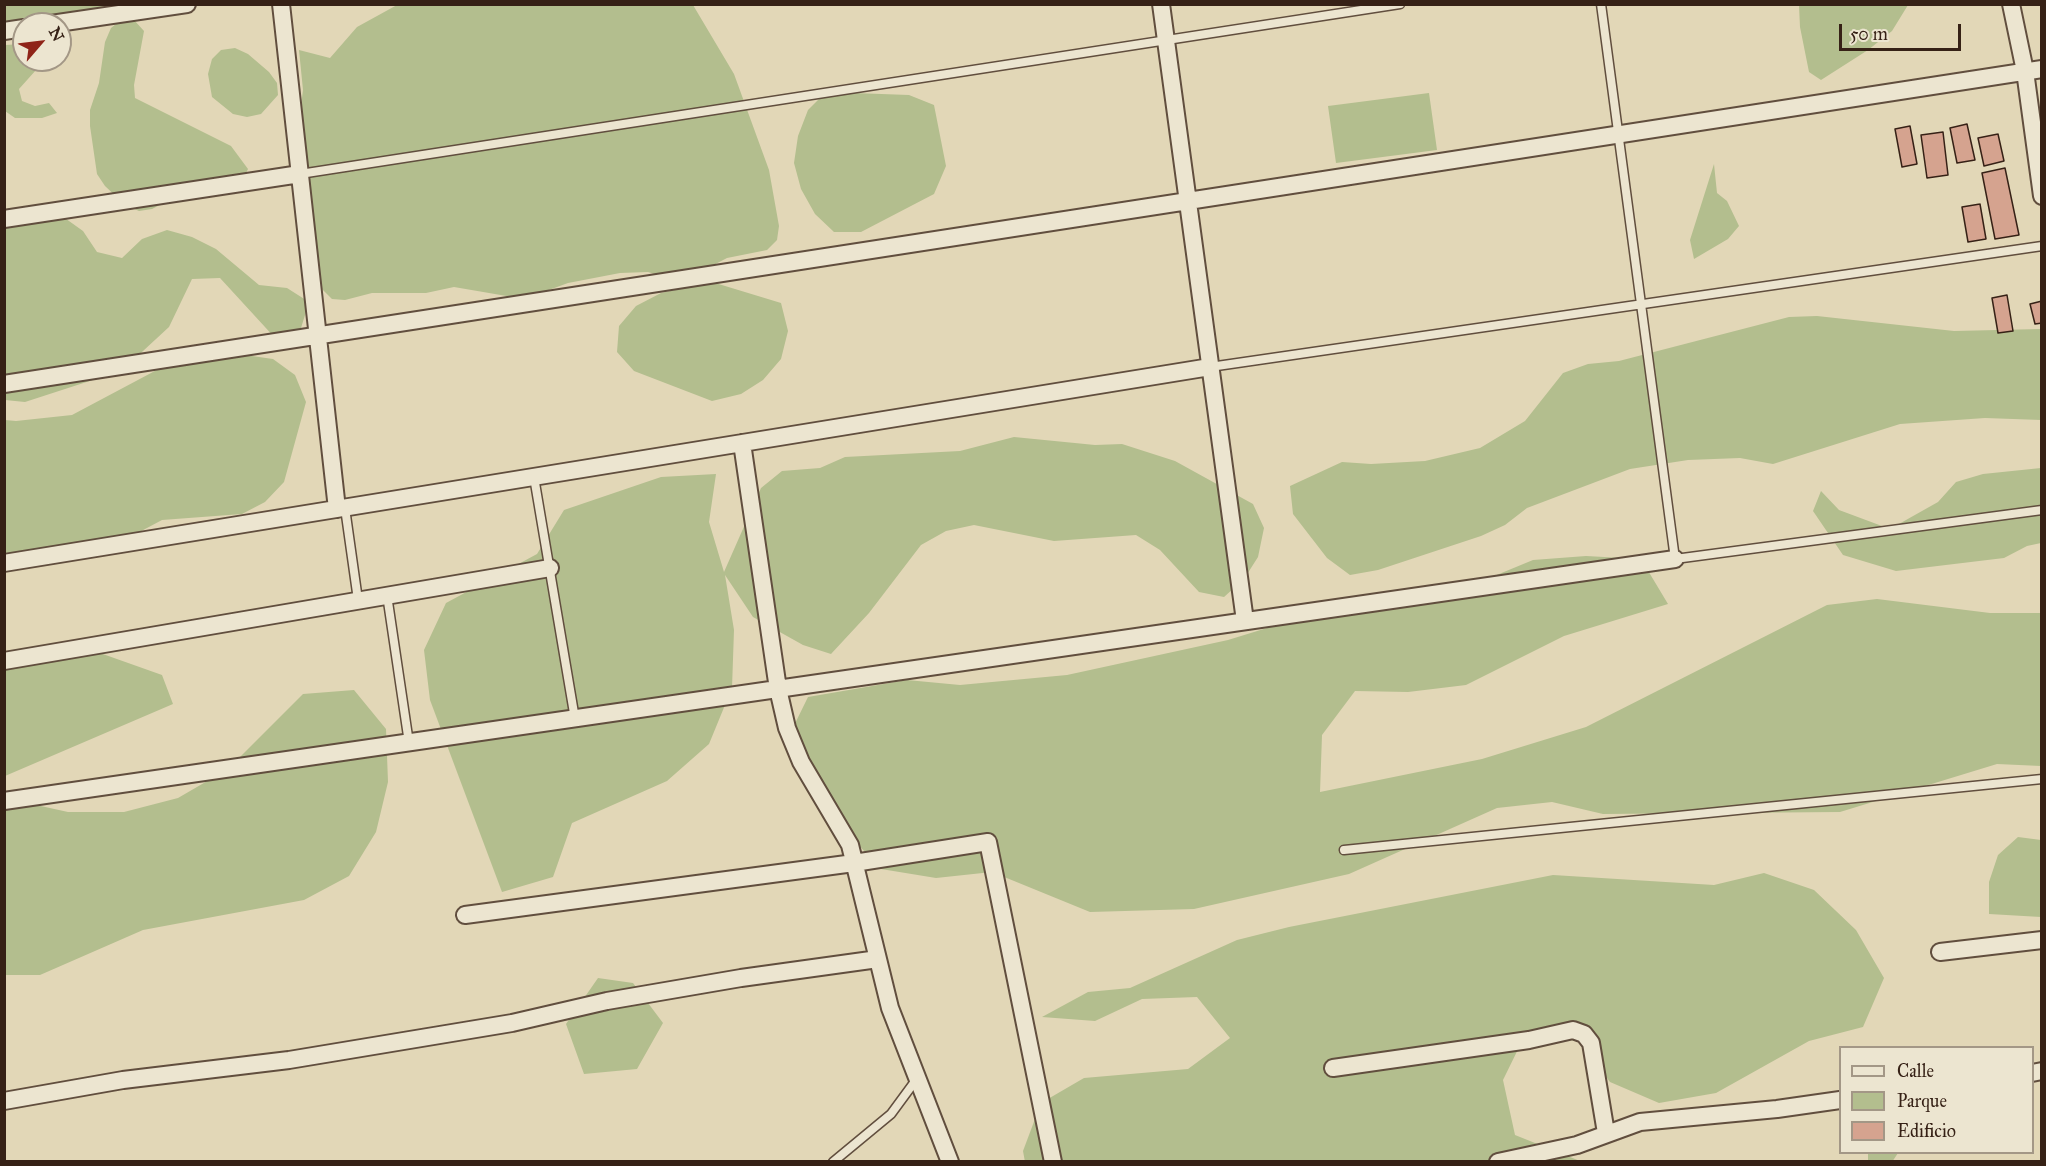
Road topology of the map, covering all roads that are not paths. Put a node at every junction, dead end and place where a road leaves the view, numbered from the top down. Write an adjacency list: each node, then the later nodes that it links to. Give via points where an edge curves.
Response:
1 (187, 4): 7 (street)
2 (281, 4): 11 (street)
3 (1161, 4): 8 (street)
4 (1400, 4): 8 (lane)
5 (1601, 4): 10 (lane)
6 (2011, 4): 9 (street)
7 (72, 21)
8 (1166, 41): 11 (lane); 13 (street)
9 (2033, 70): 10 (street); 12 (street)
10 (1619, 135): 13 (street); 16 (lane)
11 (300, 174): 14 (street); 17 (street)
12 (2042, 196)
13 (1188, 202): 17 (street); 18 (street)
14 (4, 219)
15 (2042, 246): 16 (lane)
16 (1641, 304): 18 (lane); 24 (lane)
17 (318, 336): 19 (street); 22 (street)
18 (1210, 367): 20 (street); 29 (street)
19 (4, 384)
20 (742, 443): 21 (street); 31 (street)
21 (534, 477): 22 (street); 26 (lane)
22 (341, 508): 25 (street); 28 (lane)
23 (2042, 510): 24 (lane)
24 (1676, 559): 29 (street)
25 (4, 563)
26 (550, 568): 27 (street); 32 (lane)
27 (387, 596): 28 (street); 33 (lane)
28 (358, 600): 30 (street)
29 (1245, 621): 31 (street)
30 (4, 661)
31 (778, 689): 32 (street); 37 (street, via 794,748 850,845)
32 (575, 719): 33 (street)
33 (409, 743): 35 (street)
34 (2042, 778): 36 (lane)
35 (4, 801)
36 (1344, 850)
37 (854, 863): 38 (street); 41 (street); 49 (street, via 988,842)
38 (465, 915)
39 (2042, 940): 40 (street)
40 (1940, 952)
41 (878, 959): 43 (street, via 890,1008); 45 (street, via 741,978 607,1001 512,1023 288,1060 123,1080)
42 (1333, 1068): 46 (street, via 1573,1030 1584,1034 1591,1043)
43 (917, 1077): 47 (lane, via 891,1114); 48 (street)
44 (1839, 1100): 46 (street, via 1640,1122)
45 (4, 1101)
46 (1606, 1133): 50 (street, via 1577,1145)
47 (833, 1161)
48 (950, 1161)
49 (1053, 1161)
50 (1498, 1161)

